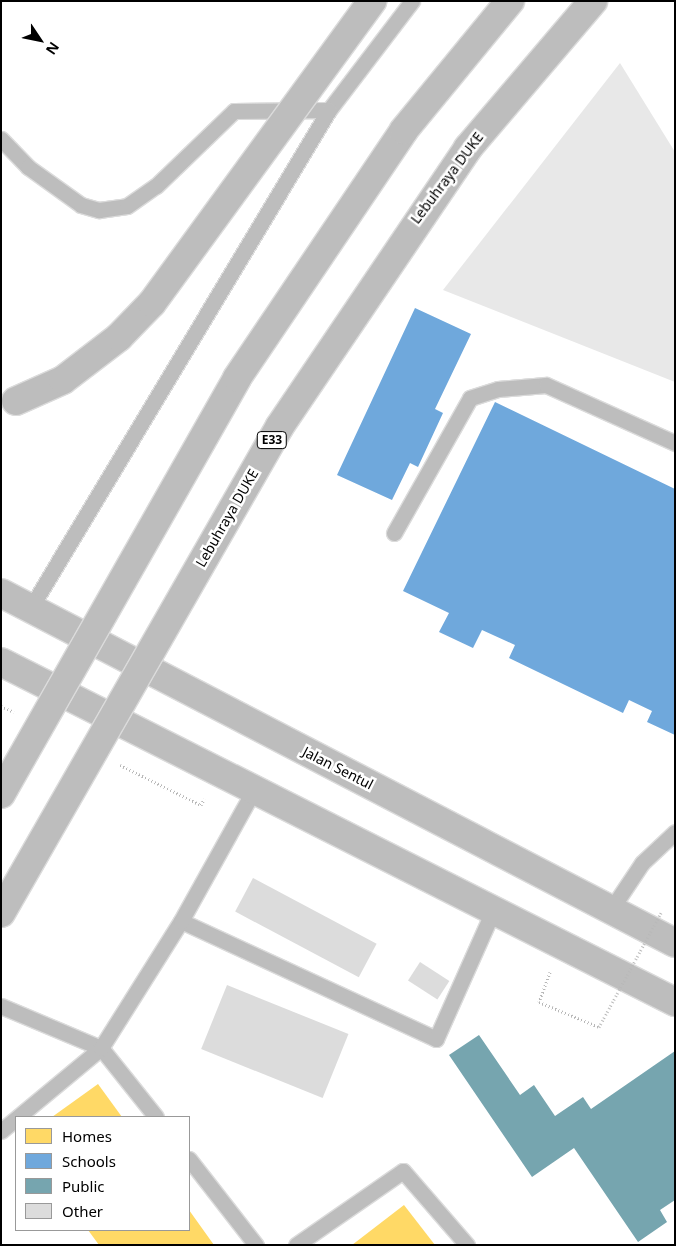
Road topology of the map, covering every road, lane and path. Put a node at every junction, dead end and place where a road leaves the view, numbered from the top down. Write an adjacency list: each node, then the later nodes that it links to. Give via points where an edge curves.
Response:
1 (372, 1): 7 (main road, bridge, via 152,303 119,337 63,380)
2 (412, 1): 5 (lane)
3 (510, 1): 14 (main road, bridge, via 404,130 237,378)
4 (593, 1): 19 (main road, Lebuhraya DUKE / E33, bridge, via 468,148 280,426)
5 (329, 110): 6 (lane, via 234,111 156,186 127,206 112,210 81,205 28,167); 11 (lane)
6 (1, 139)
7 (16, 401)
8 (675, 443): 9 (lane, via 546,384 498,389 470,398)
9 (394, 534)
10 (1, 594): 11 (main road, Jalan Sentul)
11 (30, 609): 16 (main road, Jalan Sentul)
12 (1, 662): 13 (main road)
13 (255, 788): 17 (main road); 20 (lane)
14 (1, 794)
15 (675, 832): 16 (lane, via 642,863)
16 (612, 908): 21 (main road, Jalan Sentul)
17 (493, 911): 20 (lane, via 436,1039); 23 (main road)
18 (662, 911): 22 (path, bridge, via 599,1027)
19 (1, 912)
20 (181, 921): 25 (lane)
21 (675, 943)
22 (539, 1002)
23 (675, 1002)
24 (1, 1006): 25 (lane)
25 (101, 1048): 26 (lane); 27 (lane)
26 (19, 1116)
27 (155, 1116)
28 (15, 1119): 29 (lane)
29 (1, 1131)
30 (190, 1160): 31 (lane)
31 (256, 1245)
32 (296, 1245): 33 (lane, via 403,1171)
33 (467, 1245)

